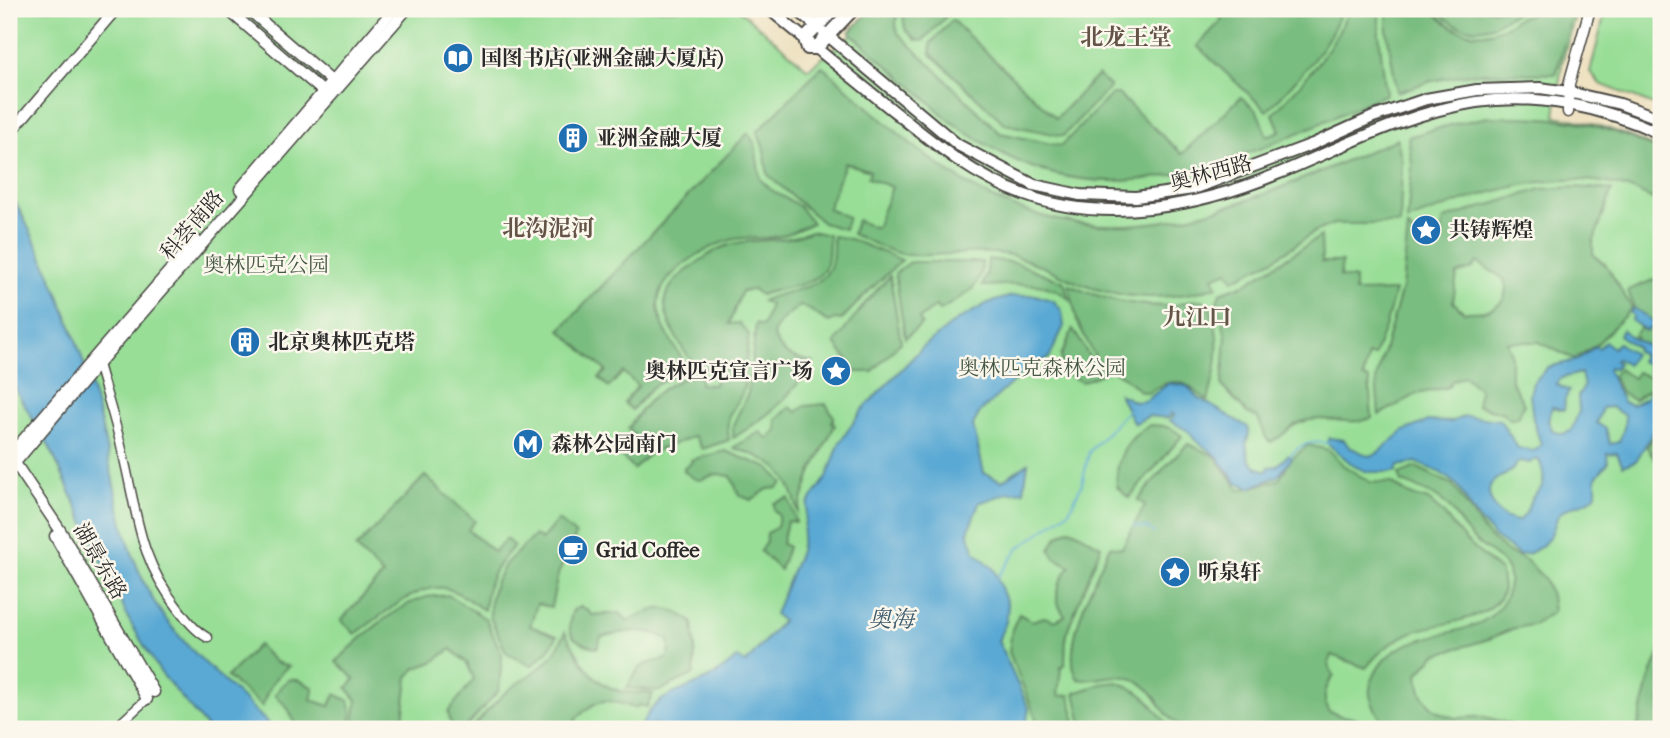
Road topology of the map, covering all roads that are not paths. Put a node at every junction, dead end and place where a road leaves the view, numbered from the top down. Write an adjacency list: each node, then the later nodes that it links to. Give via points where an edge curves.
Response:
1 (116, 9): 20 (street)
2 (227, 9): 17 (street)
3 (248, 9): 15 (street)
4 (394, 9): 15 (street, 科荟南路)
5 (407, 9): 15 (street, 科荟南路)
6 (769, 9): 13 (main road)
7 (796, 9): 11 (main road, 奥林西路)
8 (834, 9): 11 (main road)
9 (853, 9): 12 (main road)
10 (1590, 9): 16 (street)
11 (817, 26): 12 (main road, 奥林西路); 13 (main road)
12 (828, 36): 14 (main road); 16 (main road, 奥林西路, via 958,145 1034,184 1080,195 1136,197 1193,189 1426,99 1506,87)
13 (805, 39): 14 (main road, via 808,48)
14 (816, 48): 18 (main road, 奥林西路, via 973,171 1026,195 1079,209 1134,210 1211,198 1395,124 1462,105 1504,100)
15 (335, 84): 17 (street, 科荟南路)
16 (1568, 92): 18 (street); 19 (main road, 奥林西路)
17 (326, 94): 22 (street, 科荟南路); 23 (street, 科荟南路)
18 (1567, 108): 21 (main road, 奥林西路, via 1625,118)
19 (1661, 119)
20 (9, 134)
21 (1661, 134)
22 (98, 364): 23 (street, 科荟南路); 25 (street, via 143,544 168,595 197,632)
23 (87, 370): 24 (street, 科荟南路)
24 (10, 461): 26 (street, 湖景东路, via 60,530)
25 (208, 638)
26 (151, 695): 27 (street)
27 (114, 729)

